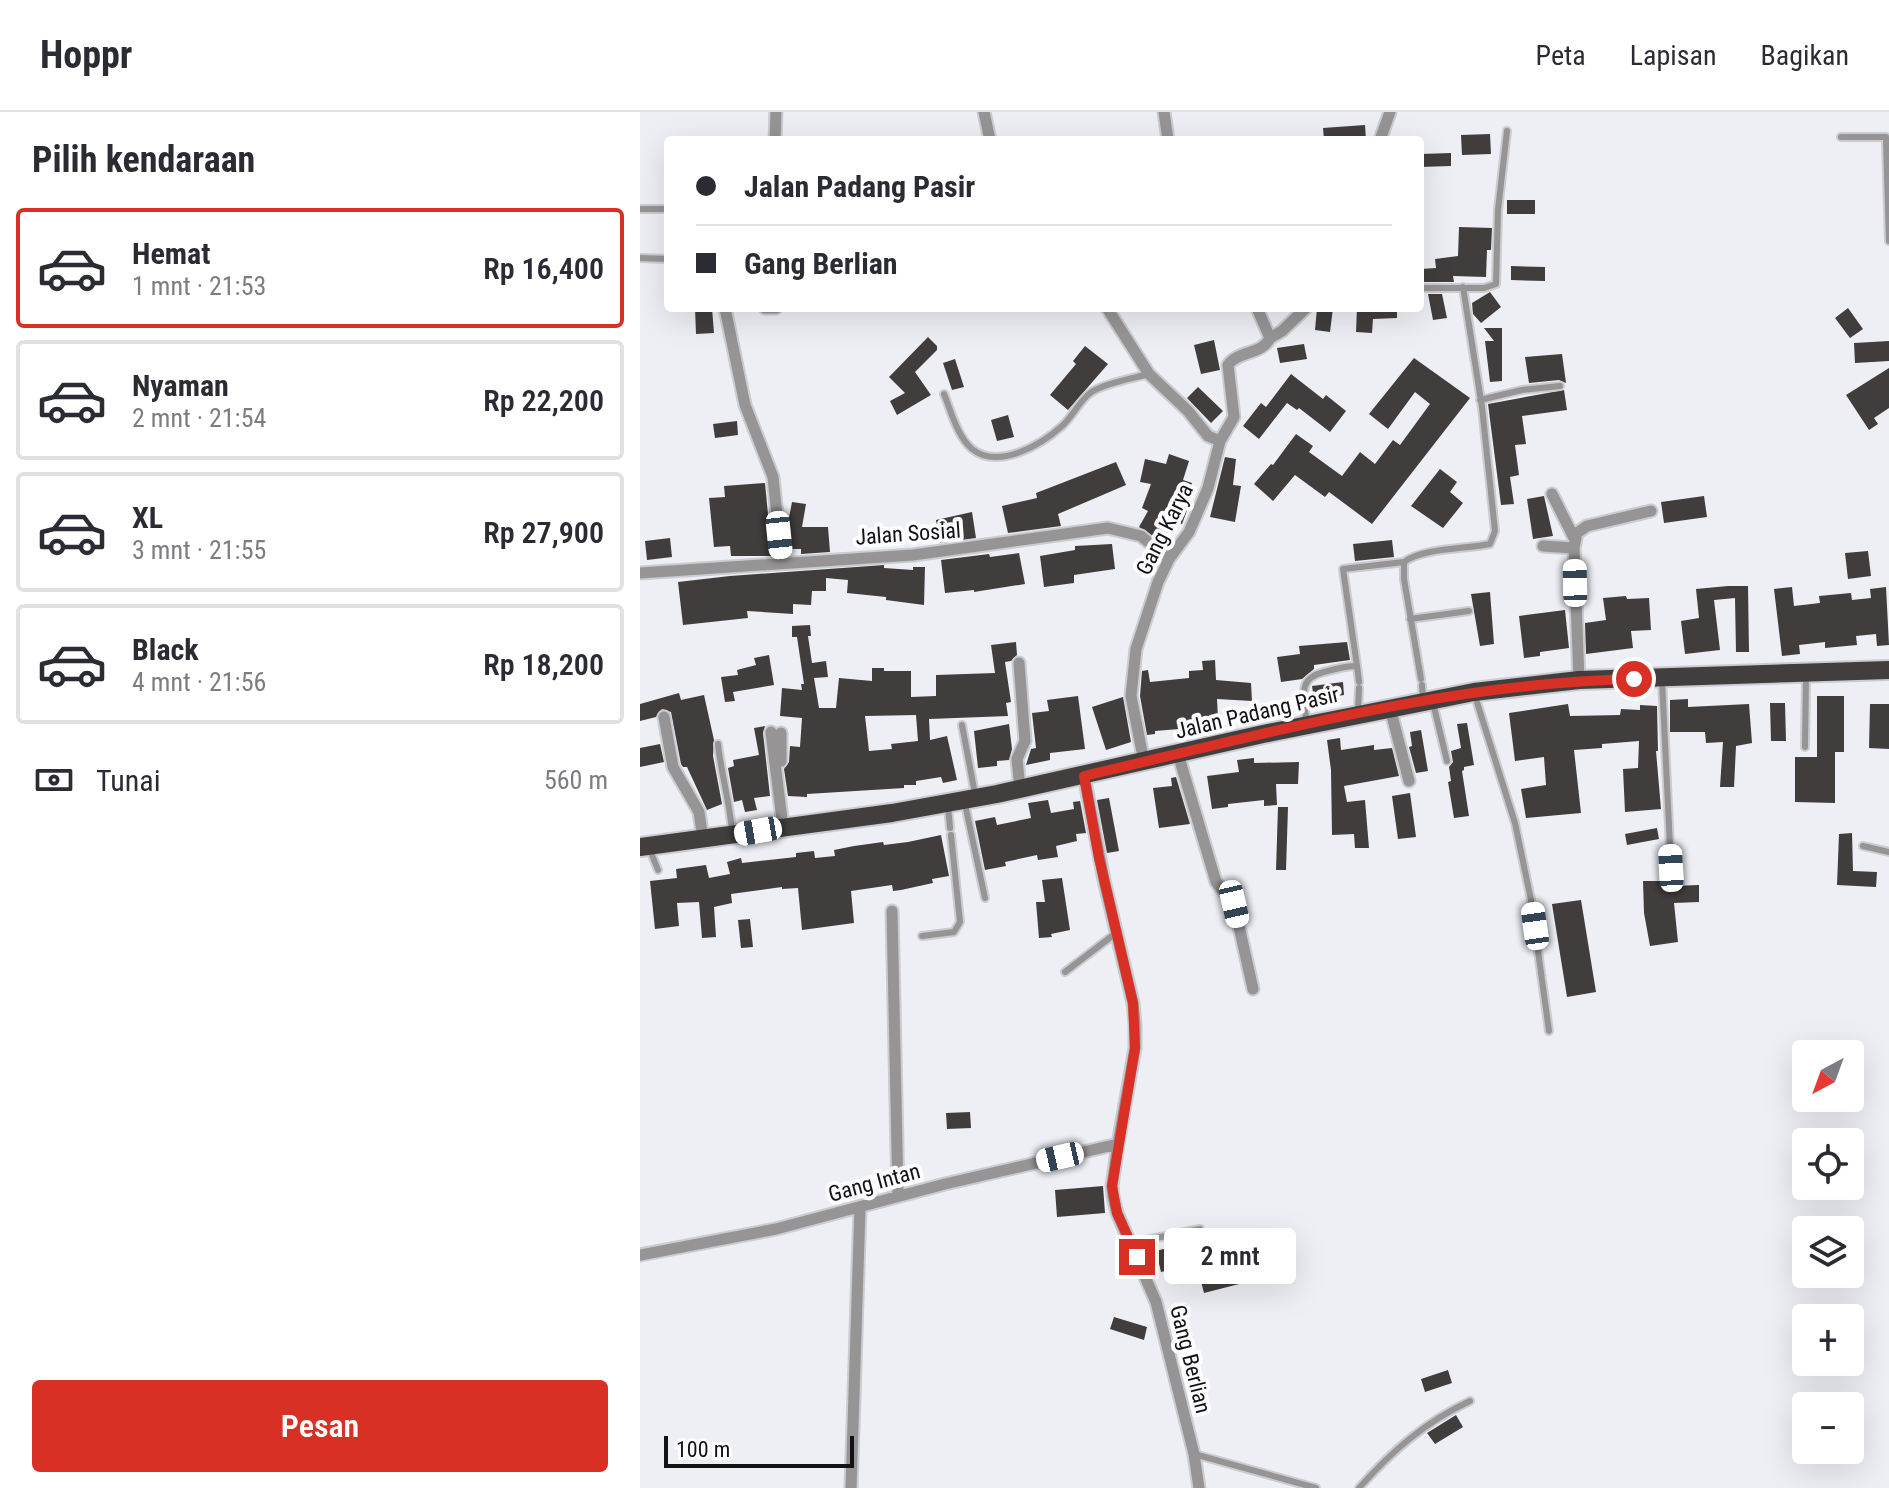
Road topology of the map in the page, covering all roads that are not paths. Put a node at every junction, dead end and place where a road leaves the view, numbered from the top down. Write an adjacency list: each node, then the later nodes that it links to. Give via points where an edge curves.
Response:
1 (776, 112): 6 (street)
2 (984, 112): 7 (street)
3 (1164, 112): 8 (street)
4 (1390, 112): 9 (street)
5 (1507, 131): 18 (lane, via 1497,282 1491,287)
6 (775, 136)
7 (989, 136)
8 (1167, 136)
9 (1381, 136)
10 (1841, 137): 11 (lane)
11 (1887, 137): 12 (lane)
12 (1888, 175): 15 (lane)
13 (640, 209): 14 (lane)
14 (664, 209)
15 (1889, 241)
16 (640, 258): 17 (lane)
17 (664, 259)
18 (1463, 287): 19 (lane); 28 (lane)
19 (1424, 288)
20 (725, 312): 36 (street, via 745,405 773,477)
21 (1110, 312): 25 (street)
22 (1259, 312): 24 (street)
23 (1302, 312): 24 (street)
24 (1270, 338): 29 (street, Gang Karya, via 1264,348 1228,365 1234,417)
25 (1149, 374): 27 (lane, via 1093,391 1046,440 1004,455 984,456 970,447); 29 (street, via 1208,436)
26 (1560, 386): 28 (lane)
27 (944, 394)
28 (1480, 400): 35 (lane, via 1494,539)
29 (1220, 441): 34 (street, Gang Karya, via 1195,520)
30 (1552, 494): 32 (street)
31 (1651, 511): 32 (street, via 1584,527)
32 (1574, 544): 33 (street); 45 (street)
33 (1543, 546)
34 (1169, 559): 36 (street, Jalan Sosial, via 1141,536 1108,528 949,552); 58 (street, Gang Karya, via 1133,663 1131,696)
35 (1404, 562): 39 (lane); 41 (lane, via 1343,569)
36 (782, 563): 37 (street, Jalan Sosial)
37 (640, 573)
38 (1469, 611): 39 (lane)
39 (1410, 619): 46 (lane)
40 (1019, 663): 61 (street, via 1025,741 1017,759)
41 (1357, 666): 49 (lane); 52 (lane, via 1311,675 1305,681)
42 (1889, 670): 43 (highway, Jalan Padang Pasir)
43 (1806, 673): 44 (highway, Jalan Padang Pasir); 55 (lane)
44 (1662, 679): 45 (highway, Jalan Padang Pasir); 69 (lane)
45 (1579, 680): 47 (highway, Jalan Padang Pasir)
46 (1424, 691): 47 (highway, Jalan Padang Pasir); 48 (highway, Jalan Padang Pasir); 57 (lane)
47 (1474, 692): 77 (lane, via 1515,823)
48 (1390, 708): 49 (highway, Jalan Padang Pasir); 60 (street)
49 (1358, 714): 52 (highway, Jalan Padang Pasir)
50 (664, 717): 65 (street, via 673,767 699,812)
51 (962, 725): 62 (lane)
52 (1306, 725): 56 (highway, Jalan Padang Pasir)
53 (776, 733): 63 (street, via 781,761 774,762)
54 (718, 744): 64 (lane)
55 (1805, 747)
56 (1178, 754): 58 (highway, Jalan Padang Pasir); 76 (street, via 1216,882 1234,904)
57 (1447, 761)
58 (1144, 762): 59 (highway, Jalan Padang Pasir)
59 (1084, 776): 61 (highway, Jalan Padang Pasir); 73 (street, Gang Berlian)
60 (1409, 781)
61 (1020, 789): 62 (highway, Jalan Padang Pasir)
62 (963, 800): 63 (highway, Jalan Padang Pasir); 71 (lane); 74 (lane, via 951,832 960,922 954,932)
63 (783, 827): 64 (highway, Jalan Padang Pasir)
64 (732, 836): 65 (highway, Jalan Padang Pasir)
65 (703, 839): 67 (highway, Jalan Padang Pasir)
66 (1863, 846): 68 (lane)
67 (645, 847): 70 (lane)
68 (1889, 852)
69 (1671, 868)
70 (658, 870)
71 (985, 898)
72 (892, 911): 79 (street)
73 (1116, 933): 75 (lane); 78 (street, Gang Berlian, via 1133,1003 1135,1048)
74 (922, 936)
75 (1065, 972)
76 (1253, 989)
77 (1549, 1031)
78 (1118, 1144): 79 (street, Gang Intan); 82 (street, Gang Berlian, via 1113,1196)
79 (898, 1196): 80 (street, Gang Intan)
80 (860, 1207): 83 (street, Gang Intan); 86 (street)
81 (1200, 1229): 82 (lane)
82 (1131, 1243): 85 (street, Gang Berlian, via 1156,1302)
83 (640, 1255)
84 (1470, 1401): 89 (lane, via 1409,1437)
85 (1194, 1454): 87 (street, Gang Berlian); 88 (lane)
86 (851, 1488)
87 (1199, 1488)
88 (1316, 1488)
89 (1359, 1488)

